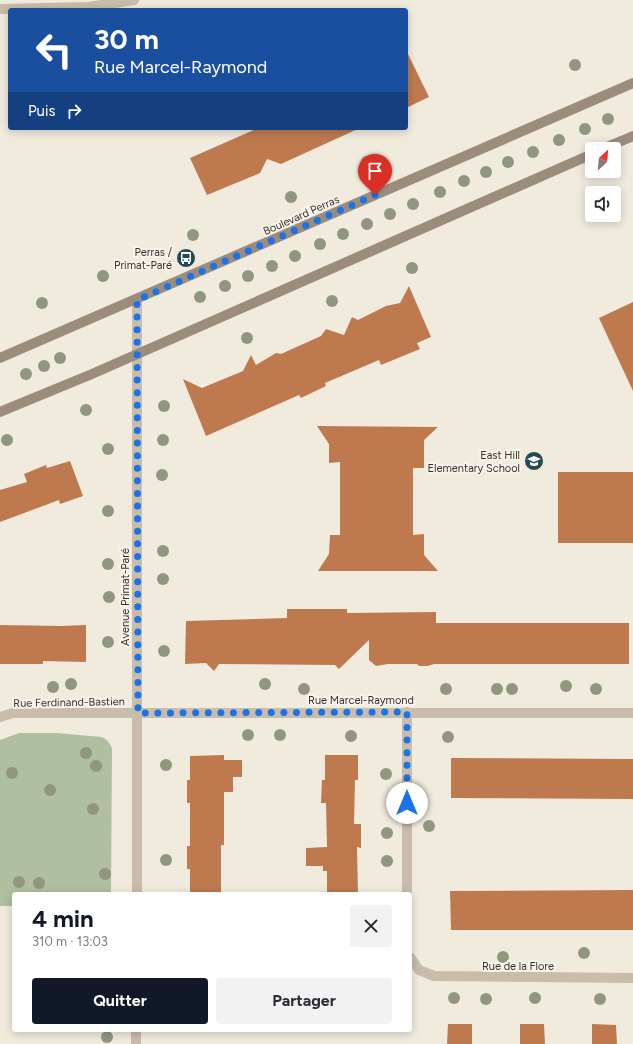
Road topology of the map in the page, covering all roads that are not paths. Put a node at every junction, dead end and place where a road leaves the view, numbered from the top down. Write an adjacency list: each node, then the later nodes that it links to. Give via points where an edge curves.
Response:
1 (134, 0): 2 (street, via 88,7)
2 (44, 8)
3 (633, 83): 7 (main road, Boulevard Perras)
4 (633, 136): 5 (main road)
5 (619, 142)
6 (585, 157): 8 (main road)
7 (137, 300): 8 (street, Avenue Primat-Paré); 9 (main road, Boulevard Perras)
8 (137, 352): 10 (main road, via 92,374); 12 (street, Avenue Primat-Paré)
9 (0, 358)
10 (0, 412)
11 (407, 712): 12 (street, Rue Marcel-Raymond); 13 (street, Rue Marcel-Raymond); 16 (street)
12 (138, 713): 14 (street, Rue Ferdinand-Bastien, via 13,713); 15 (street, Avenue Primat-Paré)
13 (633, 713)
14 (0, 717)
15 (137, 892)
16 (407, 892)
17 (412, 960): 18 (street, Rue de la Flore, via 419,970 434,976)
18 (633, 978)
19 (136, 1032): 20 (street)
20 (136, 1044)

